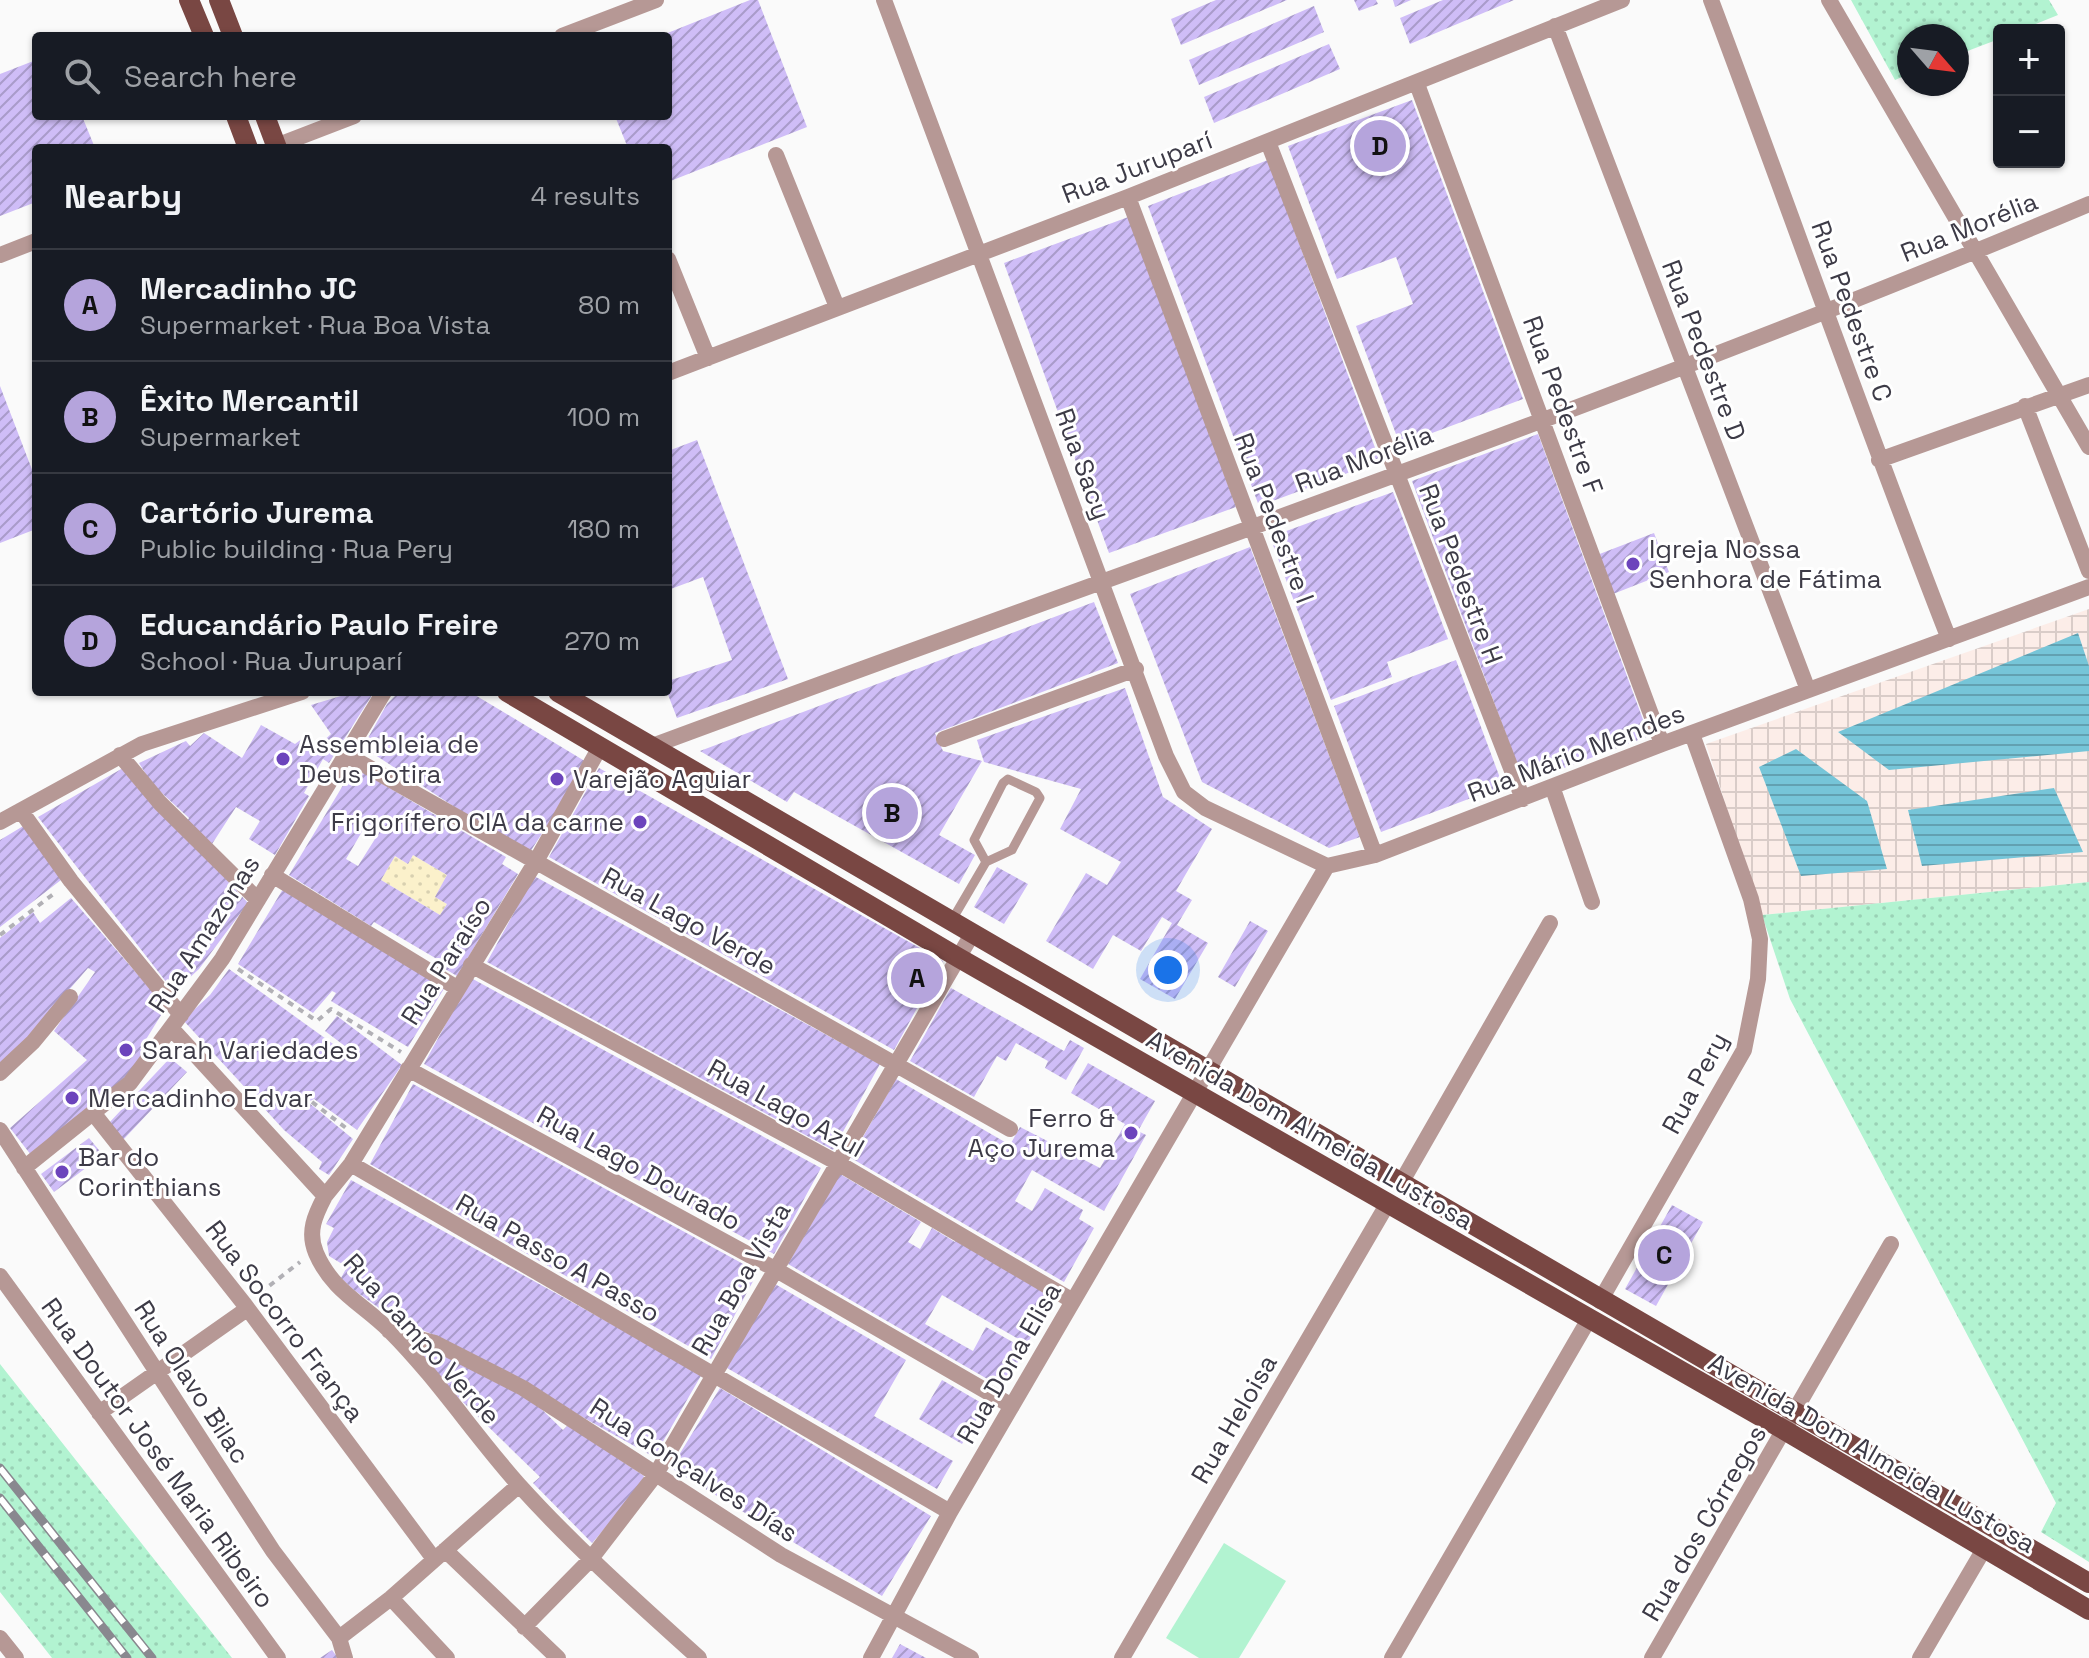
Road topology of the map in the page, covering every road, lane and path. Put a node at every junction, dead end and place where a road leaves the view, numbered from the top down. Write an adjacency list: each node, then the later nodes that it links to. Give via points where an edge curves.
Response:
1 (189, 0): 9 (main road)
2 (219, 0): 10 (main road)
3 (656, 0): 11 (street)
4 (884, 0): 24 (street, Rua Sacy)
5 (1622, 0): 8 (street, Rua Juruparí)
6 (1711, 0): 29 (street, Rua Pedestre C)
7 (1829, 0): 25 (street)
8 (1555, 26): 12 (street, Rua Juruparí); 31 (street, Rua Pedestre D)
9 (202, 32)
10 (231, 32)
11 (572, 32)
12 (1417, 84): 16 (street, Rua Juruparí); 36 (street, Rua Pedestre F)
13 (238, 120): 17 (main road)
14 (267, 120): 18 (main road)
15 (344, 120): 19 (street)
16 (1268, 142): 21 (street, Rua Juruparí); 39 (street, Rua Pedestre H)
17 (246, 144)
18 (276, 144)
19 (284, 144)
20 (776, 155): 28 (street)
21 (1128, 197): 24 (street, Rua Juruparí); 40 (street, Rua Pedestre I)
22 (2089, 204): 25 (street, Rua Morélia)
23 (32, 243): 26 (street)
24 (979, 253): 28 (street, Rua Juruparí); 42 (street, Rua Sacy)
25 (1974, 253): 29 (street, Rua Morélia); 34 (street)
26 (0, 255)
27 (672, 269): 30 (street)
28 (837, 307): 30 (street, Rua Juruparí)
29 (1828, 309): 31 (street, Rua Morélia); 38 (street, Rua Pedestre C)
30 (708, 358): 32 (street, Rua Juruparí)
31 (1684, 365): 36 (street, Rua Morélia); 46 (street, Rua Pedestre D)
32 (672, 372)
33 (2089, 385): 34 (street)
34 (2058, 397): 35 (street); 37 (street)
35 (2025, 406): 38 (street); 41 (street)
36 (1542, 418): 39 (street, Rua Morélia); 53 (street, Rua Pedestre F)
37 (2089, 447)
38 (1879, 460): 44 (street, Rua Pedestre C)
39 (1396, 472): 40 (street, Rua Morélia); 61 (street, Rua Pedestre H)
40 (1252, 527): 42 (street, Rua Morélia); 64 (street, Rua Pedestre I)
41 (2089, 571)
42 (1101, 580): 45 (street, Rua Sacy); 54 (street, Rua Morélia)
43 (2089, 587): 44 (street, Rua Mário Mendes)
44 (1949, 639): 46 (street, Rua Mário Mendes)
45 (1136, 669): 52 (street); 67 (street, Rua Sacy, via 1184,792 1205,808)
46 (1808, 690): 51 (street, Rua Mário Mendes)
47 (290, 696): 57 (street)
48 (381, 696): 56 (street, Rua Amazonas)
49 (514, 696): 55 (main road, Avenida Dom Almeida Lustosa)
50 (565, 696): 54 (main road, Avenida Dom Almeida Lustosa)
51 (1692, 734): 53 (street, Rua Mário Mendes); 103 (street, Rua Pery, via 1751,899 1760,939 1758,979 1744,1050)
52 (944, 739)
53 (1662, 744): 59 (street, Rua Mário Mendes)
54 (652, 746): 58 (main road, Avenida Dom Almeida Lustosa)
55 (600, 747): 60 (main road, Avenida Dom Almeida Lustosa); 66 (street, Rua Paraíso)
56 (345, 754): 66 (street, Rua Lago Verde); 68 (street, Rua Amazonas)
57 (120, 755): 62 (street); 70 (street, via 160,803)
58 (701, 777): 60 (main road); 72 (main road, Avenida Dom Almeida Lustosa)
59 (1553, 789): 61 (street, Rua Mário Mendes); 71 (street)
60 (686, 798): 76 (main road, Avenida Dom Almeida Lustosa)
61 (1523, 799): 64 (street, Rua Mário Mendes)
62 (21, 811): 63 (street); 69 (street)
63 (0, 822)
64 (1375, 855): 67 (street, Rua Mário Mendes)
65 (986, 862): 65 (lane, via 1015,846 1040,798 1036,792 1008,779 1003,783 974,840); 72 (lane)
66 (535, 863): 78 (street, Rua Paraíso); 82 (street, Rua Lago Verde)
67 (1327, 866): 84 (street)
68 (272, 875): 70 (street, Rua Amazonas); 79 (street)
69 (71, 881): 74 (path); 81 (street)
70 (258, 900): 77 (street, Rua Amazonas)
71 (1592, 902)
72 (950, 923): 75 (main road, Avenida Dom Almeida Lustosa)
73 (1550, 923): 95 (street)
74 (0, 935)
75 (971, 936): 76 (street, Rua Boa Vista); 84 (main road, Avenida Dom Almeida Lustosa)
76 (959, 958): 82 (street, Rua Boa Vista); 86 (main road, Avenida Dom Almeida Lustosa)
77 (222, 959): 81 (street, Rua Amazonas); 83 (path, via 317,1021 331,1009)
78 (471, 965): 79 (street, Rua Paraíso); 92 (street, Rua Lago Azul)
79 (457, 988): 83 (street, Rua Paraíso)
80 (70, 997): 85 (street)
81 (176, 1021): 88 (street, Rua Amazonas, via 130,1083); 96 (street)
82 (895, 1062): 89 (street, Rua Lago Verde); 92 (street, Rua Boa Vista)
83 (411, 1064): 91 (street, Rua Paraíso); 100 (street, Rua Lago Dourado)
84 (1205, 1071): 86 (street); 95 (main road, Avenida Dom Almeida Lustosa)
85 (0, 1073)
86 (1192, 1093): 97 (main road, Avenida Dom Almeida Lustosa); 102 (street, Rua Dona Elisa)
87 (312, 1102): 91 (path)
88 (94, 1114): 94 (street, Rua Amazonas); 104 (street, Rua Socorro França)
89 (1010, 1129)
90 (0, 1130): 94 (street, Rua Olavo Bilac)
91 (364, 1143): 93 (street, Rua Paraíso)
92 (836, 1162): 100 (street, Rua Boa Vista); 102 (street, Rua Lago Azul)
93 (351, 1164): 96 (street, Rua Paraíso); 108 (street, Rua Passo A Passo)
94 (24, 1168): 107 (street, Rua Olavo Bilac)
95 (1401, 1183): 103 (main road, Avenida Dom Almeida Lustosa)
96 (325, 1196): 99 (street, Rua Campo Verde, via 311,1234)
97 (1388, 1203): 105 (main road, Avenida Dom Almeida Lustosa); 135 (street, Rua Heloisa)
98 (1891, 1244): 111 (street, Rua dos Córregos)
99 (315, 1251): 104 (path); 106 (street, Rua Campo Verde, via 330,1280)
100 (773, 1268): 108 (street, Rua Boa Vista); 109 (street, Rua Lago Dourado)
101 (0, 1276): 110 (street, Rua Doutor José Maria Ribeiro)
102 (1073, 1301): 109 (street, Rua Dona Elisa)
103 (1600, 1301): 111 (main road, Avenida Dom Almeida Lustosa)
104 (246, 1307): 107 (street); 118 (street, Rua Socorro França)
105 (1589, 1319): 111 (main road, Avenida Dom Almeida Lustosa); 136 (street)
106 (389, 1331): 112 (street, Rua Gonçalves Días, via 435,1343 523,1388); 114 (street, Rua Campo Verde)
107 (159, 1374): 110 (street); 126 (street, Rua Olavo Bilac, via 273,1551)
108 (712, 1377): 112 (street, Rua Boa Vista); 116 (street, Rua Passo A Passo)
109 (1012, 1406): 116 (street, Rua Dona Elisa)
110 (99, 1413): 128 (street, Rua Doutor José Maria Ribeiro)
111 (1790, 1422): 113 (main road, Avenida Dom Almeida Lustosa); 115 (main road, Avenida Dom Almeida Lustosa); 137 (street, Rua dos Córregos)
112 (656, 1474): 119 (street, Rua Boa Vista); 123 (street, Rua Gonçalves Días, via 781,1555)
113 (1908, 1476): 115 (main road); 120 (main road, Avenida Dom Almeida Lustosa)
114 (519, 1485): 118 (street); 119 (street, Rua Campo Verde)
115 (1896, 1496): 117 (main road, Avenida Dom Almeida Lustosa)
116 (950, 1512): 123 (street, Rua Dona Elisa)
117 (1984, 1549): 122 (main road, Avenida Dom Almeida Lustosa); 138 (street)
118 (439, 1555): 121 (street); 124 (street, Rua Socorro França)
119 (590, 1560): 124 (street, Rua Boa Vista); 132 (street, Rua Campo Verde)
120 (2089, 1583)
121 (391, 1598): 126 (street); 130 (street)
122 (2089, 1610)
123 (894, 1616): 133 (street, Rua Dona Elisa); 134 (street, Rua Gonçalves Días)
124 (524, 1627): 131 (street, Rua Socorro França)
125 (0, 1638): 127 (street)
126 (339, 1638): 129 (street, Rua Olavo Bilac)
127 (16, 1658)
128 (278, 1658)
129 (345, 1658)
130 (447, 1658)
131 (558, 1658)
132 (699, 1658)
133 (871, 1658)
134 (971, 1658)
135 (1122, 1658)
136 (1392, 1658)
137 (1652, 1658)
138 (1920, 1658)

